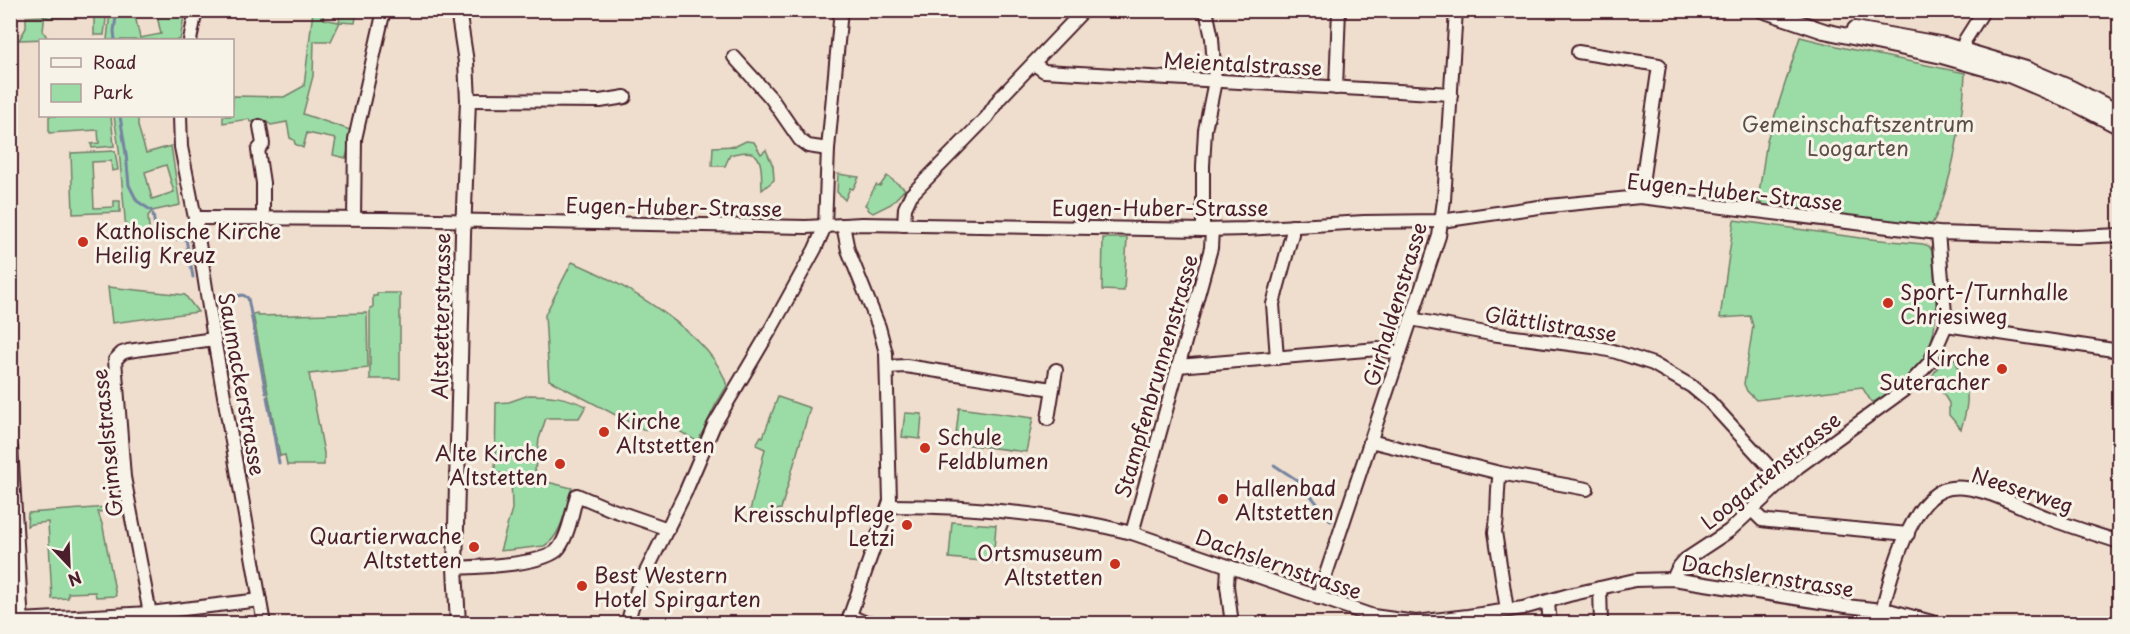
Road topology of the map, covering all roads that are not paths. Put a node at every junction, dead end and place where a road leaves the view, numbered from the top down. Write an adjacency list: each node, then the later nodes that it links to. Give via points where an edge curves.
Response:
1 (196, 10): 12 (street)
2 (384, 10): 30 (street, via 355,139)
3 (458, 10): 21 (street, Altstetterstrasse)
4 (841, 10): 26 (street)
5 (1084, 10): 16 (street)
6 (1206, 10): 17 (street, Stampfenbrunnenstrasse)
7 (1339, 10): 18 (street)
8 (1456, 10): 19 (street, Girhaldenstrasse)
9 (1762, 10): 14 (street, via 1824,31)
10 (1787, 10): 14 (street)
11 (1984, 10): 14 (street)
12 (190, 39)
13 (1578, 52): 27 (street, via 1659,65)
14 (1960, 55): 22 (street, via 2026,69); 25 (street, via 2049,91)
15 (734, 57): 26 (street, via 771,98 800,140 808,146)
16 (1034, 64): 17 (street, Meientalstrasse, via 1044,71); 34 (street, via 911,195)
17 (1215, 81): 18 (street, Meientalstrasse); 37 (street, Stampfenbrunnenstrasse, via 1204,147)
18 (1336, 88): 19 (street, Meientalstrasse)
19 (1451, 94): 32 (street, Girhaldenstrasse)
20 (625, 97): 21 (street, via 600,101)
21 (468, 100): 31 (street, Altstetterstrasse)
22 (2120, 113)
23 (180, 117): 28 (street, Saumackerstrasse, via 181,147)
24 (260, 126): 29 (street)
25 (2120, 127)
26 (828, 149): 35 (street)
27 (1640, 197): 32 (street, Eugen-Huber-Strasse); 38 (street, Eugen-Huber-Strasse)
28 (195, 218): 29 (street, Eugen-Huber-Strasse); 42 (street, Saumackerstrasse)
29 (263, 218): 30 (street, Eugen-Huber-Strasse)
30 (354, 218): 31 (street, Eugen-Huber-Strasse)
31 (464, 221): 35 (street, Eugen-Huber-Strasse); 63 (street, Altstetterstrasse)
32 (1441, 222): 36 (street, Eugen-Huber-Strasse); 40 (street, Girhaldenstrasse)
33 (843, 225): 34 (street, Eugen-Huber-Strasse); 35 (street, Eugen-Huber-Strasse); 47 (street, via 848,250 882,336)
34 (904, 225): 37 (street, Eugen-Huber-Strasse)
35 (825, 226): 58 (street, via 772,327 724,405)
36 (1292, 226): 37 (street, Eugen-Huber-Strasse); 45 (street, via 1273,304)
37 (1208, 230): 46 (street, Stampfenbrunnenstrasse, via 1211,248)
38 (1938, 233): 39 (street, Eugen-Huber-Strasse); 41 (street, Loogartenstrasse)
39 (2120, 235)
40 (1411, 319): 44 (street, Girhaldenstrasse); 54 (street, Glättlistrasse, via 1593,347 1653,364 1691,386 1709,402)
41 (1946, 325): 43 (street); 54 (street, Loogartenstrasse, via 1930,362 1916,379)
42 (214, 339): 67 (street, Saumackerstrasse); 71 (street, Grimselstrasse, via 122,353 114,365 124,477)
43 (2120, 351)
44 (1400, 353): 45 (street, via 1378,349); 51 (street, Girhaldenstrasse)
45 (1277, 358): 46 (street)
46 (1179, 366): 59 (street, Stampfenbrunnenstrasse)
47 (887, 367): 49 (street, via 906,366); 56 (street)
48 (1056, 369): 49 (street)
49 (1052, 389): 50 (street)
50 (1048, 419)
51 (1370, 441): 53 (street); 66 (street, Girhaldenstrasse)
52 (10, 447): 73 (street)
53 (1500, 473): 55 (street); 69 (street, via 1495,532)
54 (1782, 481): 57 (street, Loogartenstrasse)
55 (1587, 489)
56 (890, 506): 59 (street, Dachslernstrasse, via 1039,514); 72 (street)
57 (1752, 510): 60 (street, via 1762,520); 64 (street, Loogartenstrasse, via 1729,531 1685,560)
58 (668, 529): 63 (street, via 577,495 563,541 553,555 535,561); 77 (street, via 637,590)
59 (1132, 532): 62 (street, Dachslernstrasse)
60 (1908, 534): 61 (street, Neeserweg, via 1928,501 1941,491 1957,488 1991,495); 70 (street, Neeserweg)
61 (2119, 542)
62 (1228, 567): 66 (street, Dachslernstrasse); 79 (street)
63 (455, 568): 76 (street, Altstetterstrasse)
64 (1674, 579): 65 (street, Dachslernstrasse, via 1635,580); 70 (street, Dachslernstrasse)
65 (1600, 588): 68 (street, Dachslernstrasse); 81 (street)
66 (1318, 598): 74 (street, Dachslernstrasse, via 1373,616)
67 (260, 600): 71 (street); 75 (street, Saumackerstrasse)
68 (1548, 603): 69 (street, Dachslernstrasse); 80 (street)
69 (1507, 610): 74 (street, Dachslernstrasse)
70 (1882, 611): 82 (street, Dachslernstrasse)
71 (151, 618): 73 (street)
72 (848, 620): 78 (street)
73 (20, 622)
74 (1416, 623)
75 (264, 624)
76 (458, 624)
77 (627, 624)
78 (882, 624)
79 (1232, 624)
80 (1550, 624)
81 (1601, 624)
82 (1939, 624)

